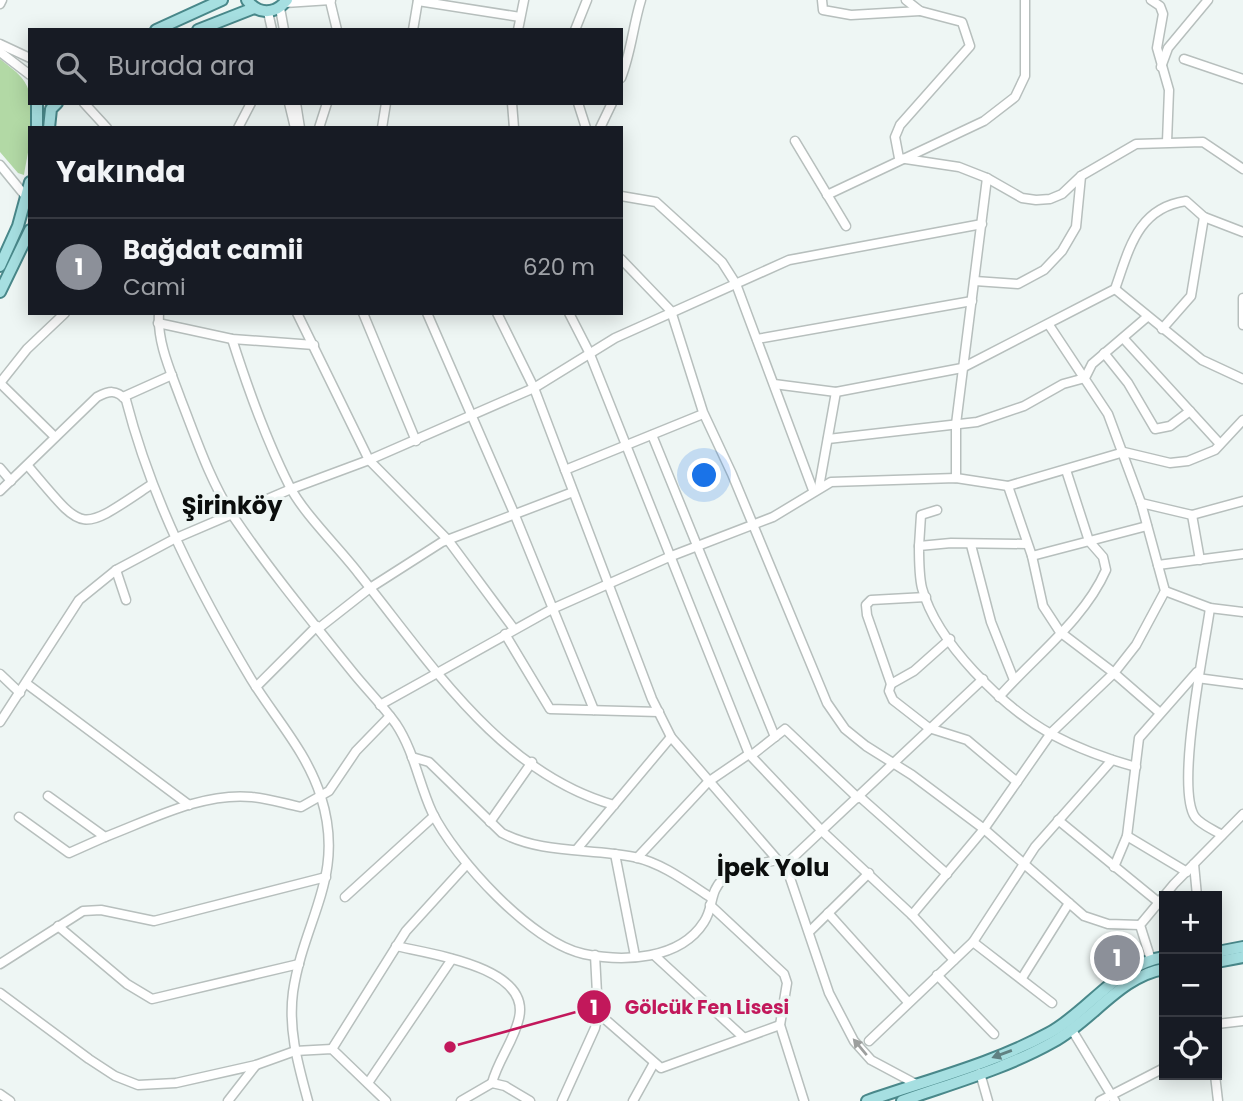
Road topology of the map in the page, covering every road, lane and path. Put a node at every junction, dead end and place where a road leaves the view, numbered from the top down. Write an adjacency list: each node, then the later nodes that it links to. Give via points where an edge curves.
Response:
1 (222, 0): 17 (main road)
2 (418, 0): 16 (street); 22 (street)
3 (524, 0): 16 (street)
4 (587, 0): 24 (street)
5 (641, 0): 31 (street)
6 (822, 0): 15 (street, via 822,10 851,15)
7 (906, 0): 15 (street)
8 (1025, 0): 57 (street, via 1025,76 1015,97 984,121)
9 (1151, 0): 29 (street, via 1163,14 1157,48)
10 (1208, 0): 29 (street, via 1168,48)
11 (331, 1): 12 (street); 21 (street)
12 (284, 3): 14 (main road); 20 (street)
13 (250, 4): 14 (main road); 18 (main road)
14 (268, 12): 19 (street)
15 (920, 12): 57 (street, via 962,22 970,46 900,125 895,137)
16 (520, 17): 23 (street)
17 (160, 28)
18 (202, 28)
19 (272, 28)
20 (284, 28)
21 (337, 28)
22 (413, 28)
23 (518, 28)
24 (576, 28)
25 (0, 44): 27 (street)
26 (0, 52): 30 (street)
27 (28, 57)
28 (1184, 59): 32 (street)
29 (1161, 67): 56 (street, via 1169,90)
30 (28, 73)
31 (623, 73)
32 (1243, 79)
33 (37, 105): 45 (main road)
34 (55, 105): 46 (main road)
35 (86, 105): 47 (street)
36 (250, 105): 48 (street)
37 (290, 105): 49 (street)
38 (296, 105): 50 (street)
39 (326, 105): 51 (street)
40 (386, 105): 52 (street)
41 (512, 105): 44 (street)
42 (579, 105): 53 (street)
43 (611, 105): 54 (street)
44 (514, 124)
45 (37, 126)
46 (49, 126)
47 (105, 126)
48 (239, 126)
49 (296, 126)
50 (297, 126)
51 (320, 126)
52 (382, 126)
53 (585, 126)
54 (601, 126)
55 (795, 141): 63 (street)
56 (1167, 142): 59 (street, via 1203,142); 60 (street, via 1136,144)
57 (899, 158): 61 (street, via 959,167); 63 (street)
58 (0, 165): 65 (street)
59 (1243, 169)
60 (1081, 176): 61 (street, via 1050,200 1022,198); 73 (street, via 1076,227 1044,271 1018,284)
61 (987, 178): 67 (street)
62 (28, 193): 65 (main road)
63 (827, 195): 68 (street)
64 (623, 196): 74 (street, via 656,202 722,262)
65 (27, 199): 72 (main road)
66 (1204, 217): 69 (street); 75 (street, via 1186,201 1151,217 1136,230); 91 (street, via 1191,296)
67 (982, 225): 73 (street); 74 (street, via 789,260)
68 (846, 226)
69 (1243, 232)
70 (28, 234): 76 (main road)
71 (623, 261): 79 (street)
72 (0, 266)
73 (975, 281): 78 (street)
74 (736, 284): 79 (street); 93 (street)
75 (1115, 289): 87 (street); 89 (street)
76 (0, 292)
77 (1243, 298): 90 (street)
78 (972, 301): 93 (street); 98 (street)
79 (671, 311): 96 (street); 109 (street)
80 (63, 315): 102 (street)
81 (159, 315): 88 (street)
82 (298, 315): 95 (street)
83 (364, 315): 115 (street)
84 (428, 315): 108 (street)
85 (498, 315): 104 (street)
86 (570, 315): 96 (street)
87 (1147, 317): 91 (street); 94 (street)
88 (158, 323): 92 (street); 99 (street)
89 (1049, 325): 98 (street); 100 (street)
90 (1243, 325)
91 (1162, 330): 101 (street, via 1210,365)
92 (232, 339): 95 (street); 128 (street, via 258,415)
93 (757, 339): 103 (street)
94 (1124, 339): 97 (street); 107 (street)
95 (314, 345): 119 (street)
96 (589, 352): 104 (street); 117 (street)
97 (1104, 353): 100 (street); 107 (street, via 1155,429 1170,426)
98 (962, 368): 105 (street); 111 (street)
99 (172, 375): 106 (street); 136 (street)
100 (1085, 378): 111 (street, via 1063,384 1024,406); 118 (street, via 1108,414)
101 (1243, 379)
102 (0, 383): 113 (street)
103 (774, 384): 105 (street); 129 (street)
104 (534, 388): 108 (street); 122 (street)
105 (836, 392): 114 (street)
106 (123, 397): 113 (street, via 110,391 97,397); 126 (street)
107 (1190, 411): 116 (street)
108 (471, 414): 115 (street); 135 (street)
109 (704, 414): 112 (street); 138 (street)
110 (1243, 419): 116 (street)
111 (956, 424): 114 (street); 124 (street)
112 (652, 435): 117 (street); 146 (street)
113 (55, 437): 120 (street)
114 (828, 439): 129 (street)
115 (416, 440): 119 (street)
116 (1220, 444): 118 (street, via 1188,461 1170,463)
117 (625, 446): 122 (street); 149 (street)
118 (1124, 452): 123 (street); 133 (street)
119 (369, 460): 128 (street); 141 (street)
120 (28, 466): 125 (street); 126 (street, via 64,509 84,521 98,519)
121 (0, 468): 125 (street)
122 (565, 470): 131 (street)
123 (1066, 470): 127 (street); 142 (street)
124 (956, 478): 127 (street); 129 (street, via 831,482)
125 (11, 481): 130 (street)
126 (152, 484): 140 (street)
127 (1008, 486): 143 (street)
128 (291, 489): 136 (street); 154 (street)
129 (816, 489): 138 (street)
130 (0, 491)
131 (573, 492): 135 (street); 153 (street)
132 (1243, 501): 137 (street)
133 (1141, 503): 137 (street); 139 (street)
134 (937, 510): 145 (street, via 921,515)
135 (514, 513): 141 (street); 159 (street)
136 (232, 514): 140 (street); 161 (street)
137 (1192, 515): 150 (street)
138 (752, 525): 146 (street); 193 (street, via 827,703 845,729)
139 (1147, 526): 142 (street); 151 (street)
140 (174, 539): 152 (street); 176 (street)
141 (448, 540): 154 (street); 162 (street)
142 (1089, 541): 148 (street); 163 (street, via 1103,557 1106,570)
143 (1027, 544): 144 (street); 148 (street)
144 (971, 545): 145 (street); 172 (street, via 991,622)
145 (919, 546): 156 (street)
146 (695, 547): 149 (street); 188 (street)
147 (1243, 554): 150 (street)
148 (1032, 556): 163 (street, via 1044,607)
149 (668, 557): 153 (street); 189 (street)
150 (1200, 560): 151 (street)
151 (1158, 565): 155 (street)
152 (116, 570): 157 (street); 173 (street, via 79,600)
153 (608, 583): 159 (street); 181 (street)
154 (370, 588): 161 (street); 167 (street)
155 (1165, 591): 158 (street); 168 (street, via 1136,645)
156 (926, 597): 165 (street); 174 (street, via 871,600 866,605)
157 (126, 600)
158 (1210, 608): 160 (street); 166 (street)
159 (552, 609): 162 (street); 180 (street)
160 (1243, 612)
161 (318, 627): 176 (street); 179 (street)
162 (514, 629): 164 (street)
163 (1060, 632): 168 (street); 172 (street)
164 (505, 634): 167 (street); 180 (street, via 550,709)
165 (950, 639): 171 (street); 174 (street, via 914,671)
166 (1202, 666): 170 (street); 182 (street)
167 (436, 671): 179 (street); 192 (street, via 493,735)
168 (1114, 673): 182 (street); 186 (street)
169 (0, 674): 177 (street)
170 (1197, 678): 175 (street); 209 (street, via 1191,805 1199,821)
171 (983, 679): 178 (street); 185 (street)
172 (1014, 680): 178 (street)
173 (27, 684): 177 (street); 200 (street)
174 (891, 684): 185 (street, via 888,691 893,700)
175 (1243, 684)
176 (256, 687): 198 (street, via 284,732 292,737)
177 (20, 693): 184 (street)
178 (999, 697): 186 (street)
179 (380, 705): 183 (street)
180 (594, 710): 181 (street)
181 (659, 712): 187 (street)
182 (1160, 713): 194 (street, via 1139,738)
183 (390, 716): 190 (street); 198 (street)
184 (0, 722)
185 (929, 728): 193 (street); 196 (street, via 967,740)
186 (1051, 733): 191 (street); 196 (street)
187 (671, 737): 195 (street); 201 (street)
188 (775, 737): 189 (street); 199 (street, via 785,729)
189 (750, 754): 195 (street); 208 (street)
190 (412, 757): 203 (street); 206 (street, via 429,762)
191 (1112, 760): 194 (street); 205 (street)
192 (532, 762): 201 (street, via 563,786); 206 (street)
193 (896, 764): 199 (street); 207 (street)
194 (1136, 767): 210 (street)
195 (708, 782): 214 (street); 215 (street)
196 (1017, 782): 207 (street)
197 (48, 796): 211 (street)
198 (321, 797): 200 (street, via 301,807 252,797); 223 (street, via 329,832)
199 (859, 797): 208 (street); 222 (street)
200 (189, 805): 211 (street)
201 (614, 805): 212 (street)
202 (1243, 814): 209 (street)
203 (434, 816): 216 (street); 225 (street)
204 (19, 817): 211 (street, via 69,853)
205 (1059, 820): 217 (street); 219 (street)
206 (490, 822): 212 (street, via 531,846)
207 (984, 830): 217 (street); 222 (street)
208 (823, 832): 215 (street); 221 (street)
209 (1222, 835): 218 (street)
210 (1127, 836): 219 (street); 220 (street)
211 (105, 837)
212 (577, 849): 213 (street)
213 (615, 854): 214 (street); 240 (street)
214 (637, 858): 226 (street, via 661,866)
215 (780, 863): 226 (street, via 730,874); 233 (street, via 794,887)
216 (467, 864): 235 (street); 238 (street, via 498,897 550,939)
217 (1023, 864): 228 (street); 234 (street)
218 (1194, 864): 220 (street); 224 (street)
219 (1114, 867): 227 (street)
220 (1187, 872): 227 (street)
221 (869, 873): 229 (street); 230 (street)
222 (947, 874): 230 (street)
223 (326, 877): 232 (street, via 164,920 92,909); 248 (street)
224 (1197, 891)
225 (345, 897)
226 (710, 901): 239 (street, via 705,922 690,939); 258 (street, via 784,974 787,983)
227 (1157, 901): 231 (street)
228 (1069, 903): 231 (street, via 1096,922); 251 (street)
229 (828, 913): 233 (street); 253 (street)
230 (912, 915): 244 (street)
231 (1139, 925): 245 (street)
232 (58, 926): 247 (street); 248 (street, via 152,999)
233 (808, 932): 272 (street, one-way to 233, via 871,1059 854,1041 829,993)
234 (973, 942): 244 (street); 251 (street)
235 (396, 946): 243 (street); 263 (street)
236 (1243, 947): 237 (main road)
237 (1222, 950)
238 (594, 955): 240 (street); 255 (street)
239 (654, 955): 240 (street); 261 (street)
240 (635, 956)
241 (1243, 957): 246 (main road)
242 (1159, 958): 245 (main road)
243 (452, 960): 270 (street); 271 (street, via 497,974 518,998 519,1018)
244 (954, 960): 250 (street)
245 (1151, 960): 272 (main road, one-way to 272, via 1132,969 1051,1032)
246 (1222, 961)
247 (0, 964)
248 (299, 964): 264 (street, via 291,1011)
249 (1159, 969): 259 (main road, via 1129,982)
250 (937, 975): 253 (street); 260 (street)
251 (1022, 978): 254 (street)
252 (0, 993): 266 (street, via 89,1059 138,1085 176,1083)
253 (908, 1002): 262 (street)
254 (1052, 1003)
255 (598, 1013): 265 (street); 282 (street, via 588,1047)
256 (1243, 1021): 257 (street)
257 (1222, 1023)
258 (780, 1026): 261 (street); 284 (street)
259 (1072, 1030): 268 (main road, via 1026,1056); 275 (street)
260 (994, 1034)
261 (743, 1037): 265 (street, via 660,1068)
262 (869, 1041)
263 (332, 1049): 264 (street); 270 (street)
264 (295, 1051): 266 (street); 279 (street)
265 (654, 1063): 283 (street)
266 (256, 1065): 278 (street)
267 (1159, 1071): 275 (street)
268 (980, 1073): 286 (main road); 287 (street)
269 (1215, 1080): 289 (street)
270 (368, 1083): 280 (street)
271 (492, 1083): 274 (street); 276 (street)
272 (916, 1084): 285 (main road)
273 (0, 1094): 277 (street)
274 (515, 1097): 281 (street)
275 (1114, 1098): 288 (street)
276 (465, 1100)
277 (10, 1101)
278 (228, 1101)
279 (307, 1101)
280 (386, 1101)
281 (530, 1101)
282 (562, 1101)
283 (633, 1101)
284 (804, 1101)
285 (867, 1101)
286 (902, 1101)
287 (988, 1101)
288 (1100, 1101)
289 (1217, 1101)

